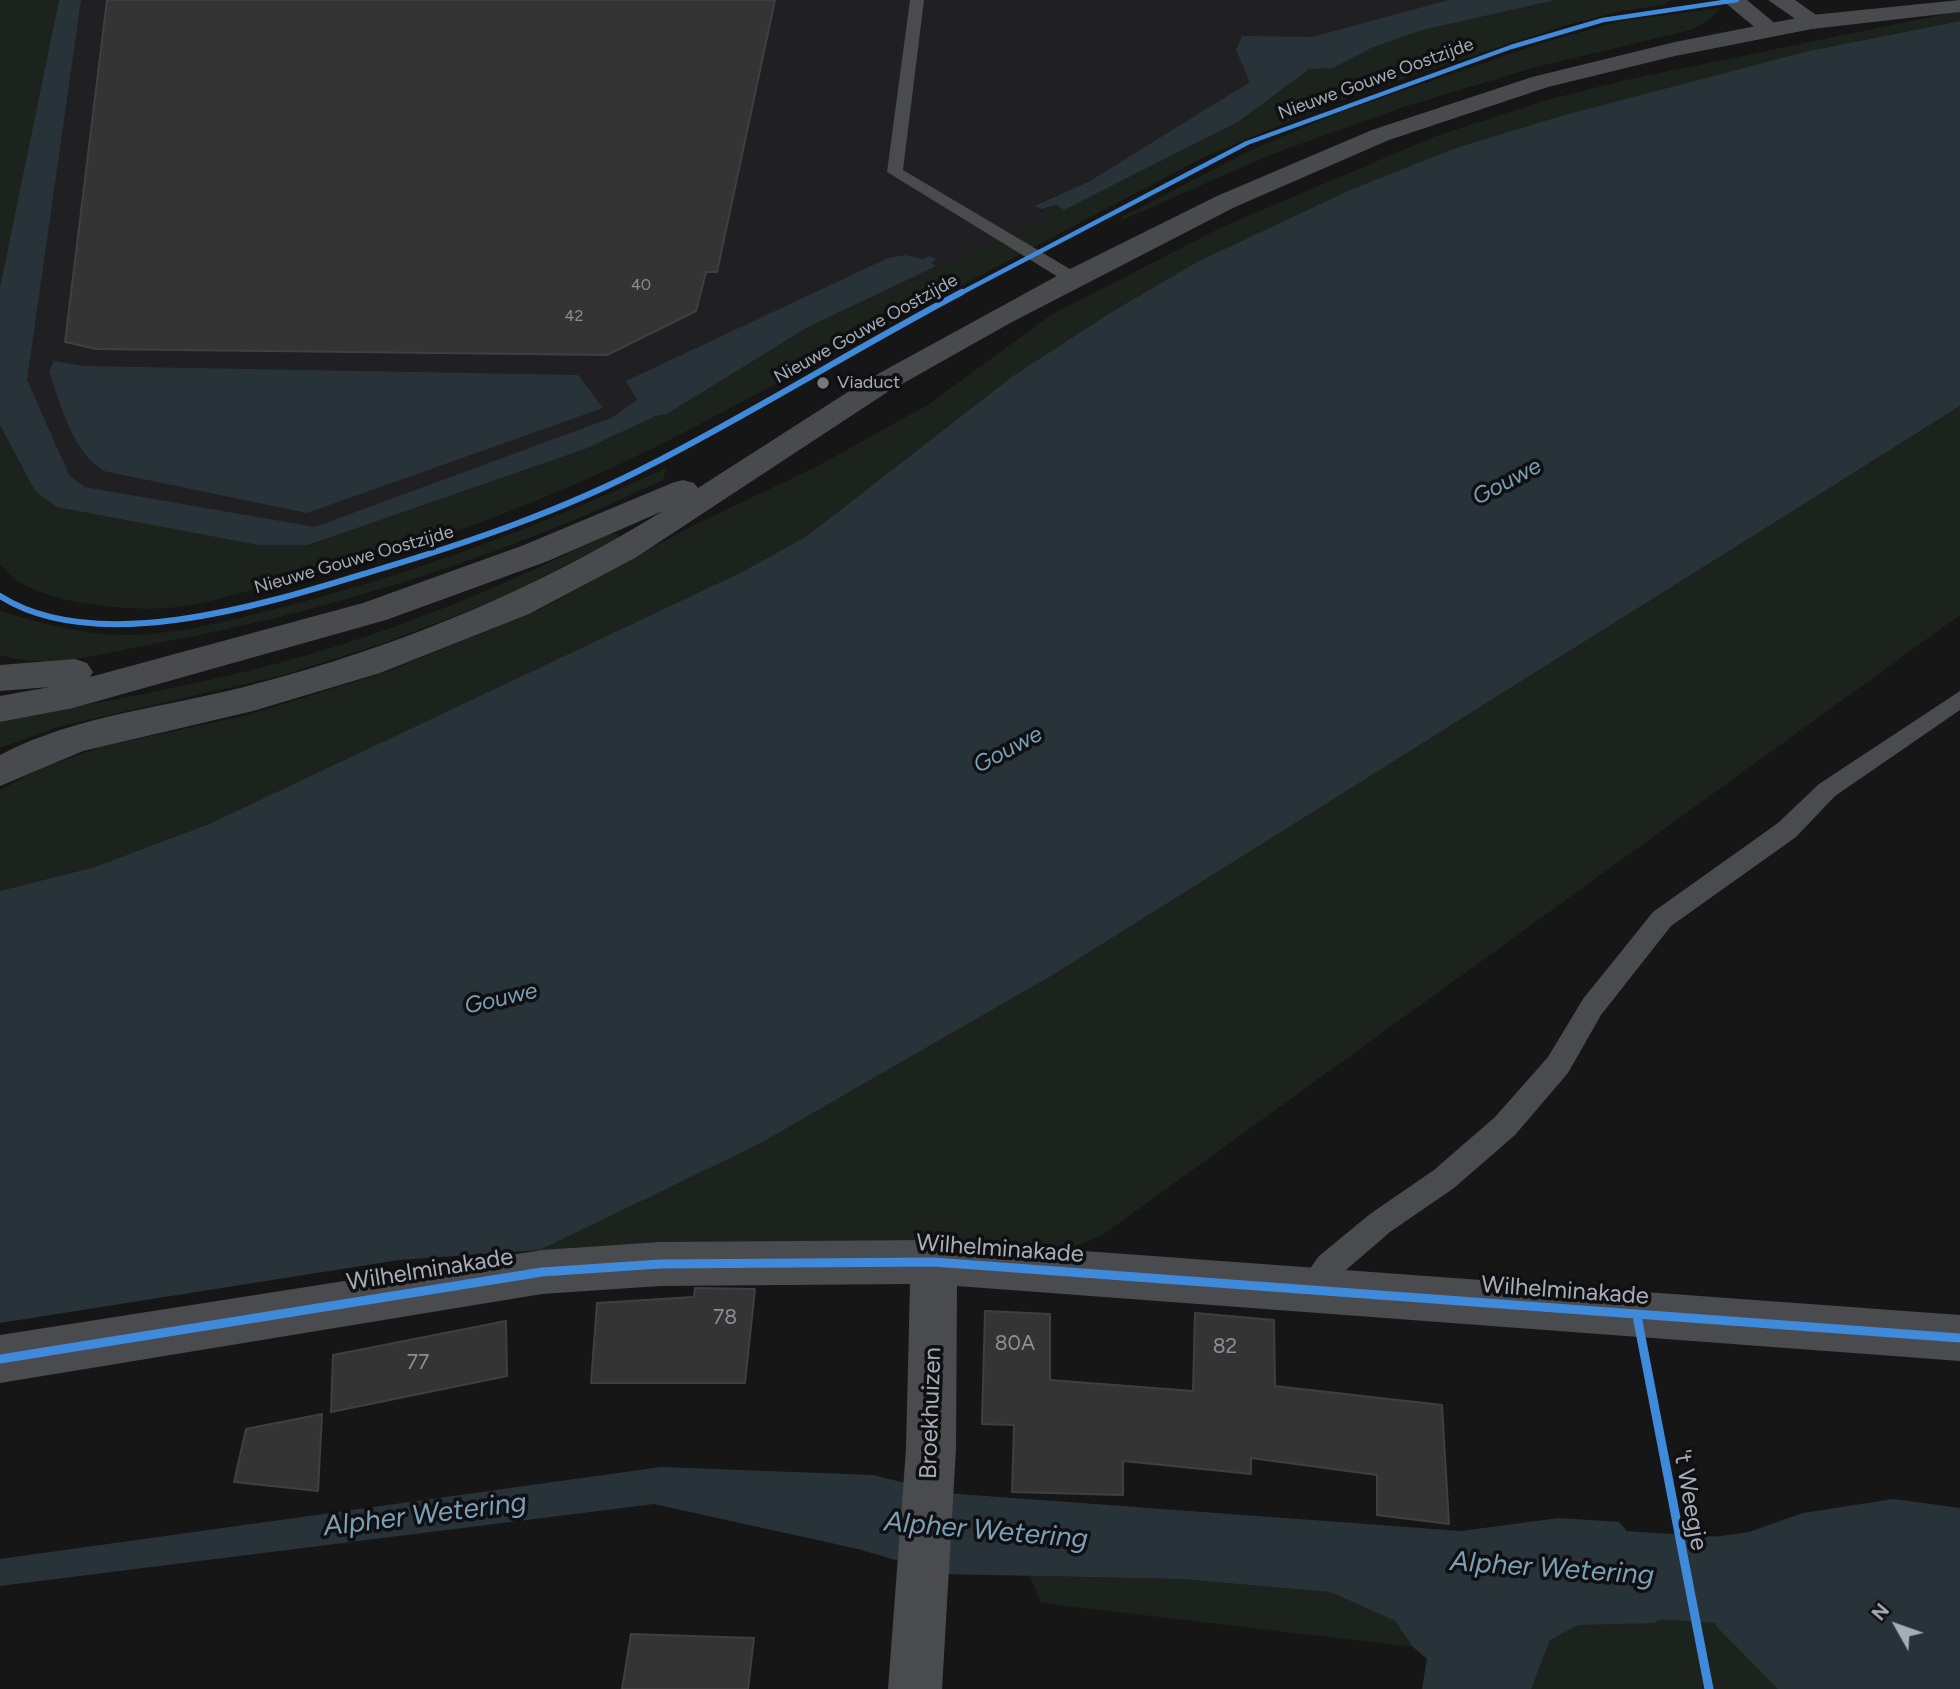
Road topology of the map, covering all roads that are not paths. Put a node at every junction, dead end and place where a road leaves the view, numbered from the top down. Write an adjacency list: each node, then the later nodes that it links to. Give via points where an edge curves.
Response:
1 (917, 0): 8 (lane, via 895,172)
2 (1733, 0): 7 (street)
3 (1779, 0): 6 (street)
4 (1875, 0): 6 (main road)
5 (1960, 5): 6 (main road)
6 (1815, 22): 7 (main road)
7 (1772, 30): 8 (main road, via 1553,79 1414,122 1237,195)
8 (1073, 279): 9 (main road, via 891,377)
9 (778, 448): 10 (main road, via 571,539 438,590 310,631); 14 (main road, via 607,560 469,626 334,676 71,740)
10 (176, 664): 11 (main road); 13 (main road, via 73,695)
11 (0, 678)
12 (1960, 699): 16 (lane, via 1827,790 1787,830 1662,919 1592,1007 1558,1065 1505,1126 1444,1179 1329,1266)
13 (0, 709)
14 (0, 772)
15 (934, 1262): 16 (street, Wilhelminakade); 18 (street, Wilhelminakade, via 660,1264 554,1271); 19 (street, Broekhuizen, via 931,1449)
16 (1309, 1292): 17 (street, Wilhelminakade)
17 (1960, 1338)
18 (0, 1359)
19 (915, 1689)

